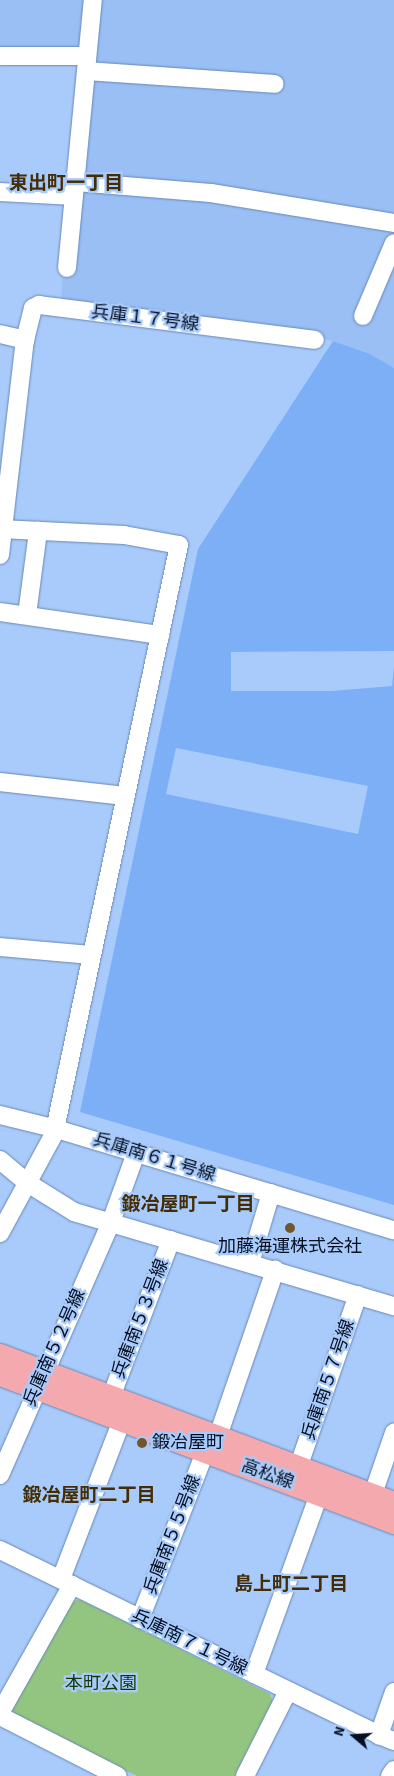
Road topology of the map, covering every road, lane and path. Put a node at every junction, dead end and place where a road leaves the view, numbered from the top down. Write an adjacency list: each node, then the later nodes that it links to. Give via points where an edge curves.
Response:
1 (93, 0): 3 (street)
2 (0, 56): 3 (street)
3 (86, 64): 4 (street); 5 (street)
4 (275, 84)
5 (75, 189): 6 (street); 7 (street, via 211,193); 9 (street)
6 (0, 192)
7 (394, 223)
8 (394, 243): 10 (street)
9 (67, 268)
10 (363, 316)
11 (0, 334): 12 (street)
12 (25, 340): 13 (street, 兵庫１７号線, via 33,308 39,305); 14 (street, 兵庫１７号線)
13 (315, 340)
14 (2, 529): 15 (street); 16 (street, 兵庫１７号線)
15 (38, 531): 18 (street); 19 (street, via 109,534 179,546)
16 (0, 555)
17 (0, 612): 18 (street)
18 (27, 615): 19 (street)
19 (160, 635): 21 (street)
20 (0, 782): 21 (street)
21 (125, 796): 24 (street)
22 (0, 947): 23 (street); 24 (street)
23 (0, 951)
24 (91, 955): 26 (street)
25 (0, 1116): 26 (street, 兵庫南６１号線)
26 (53, 1128): 27 (street, 兵庫南６１号線); 29 (street, via 53,1138)
27 (136, 1153): 30 (street, 兵庫南６１号線); 31 (street, 兵庫南５２号線)
28 (0, 1160): 29 (street)
29 (26, 1182): 31 (street, via 74,1212); 33 (street)
30 (272, 1193): 32 (street, 兵庫南６１号線); 35 (street)
31 (111, 1222): 34 (street); 41 (street, 兵庫南５２号線)
32 (394, 1230)
33 (0, 1233)
34 (171, 1240): 35 (street); 42 (street, 兵庫南５３号線)
35 (250, 1262): 36 (street)
36 (275, 1270): 37 (street); 45 (street, 兵庫南５５号線)
37 (358, 1295): 38 (street); 46 (street, 兵庫南５７号線)
38 (394, 1306)
39 (0, 1354): 41 (main road, 高松線)
40 (0, 1375): 41 (main road, 高松線)
41 (40, 1380): 42 (main road, 高松線); 43 (main road, 高松線); 47 (street, 兵庫南５２号線)
42 (111, 1397): 45 (main road, 高松線)
43 (122, 1420): 45 (main road, 高松線); 53 (street)
44 (394, 1433): 49 (street)
45 (212, 1444): 46 (main road, 高松線); 48 (main road, 高松線); 54 (street, 兵庫南５５号線)
46 (299, 1465): 49 (main road, 高松線)
47 (0, 1475)
48 (319, 1494): 51 (main road, 高松線); 55 (street)
49 (373, 1494): 50 (main road, 高松線)
50 (394, 1502)
51 (394, 1523)
52 (0, 1550): 53 (street, 兵庫南７１号線)
53 (66, 1582): 54 (street, 兵庫南７１号線); 58 (street)
54 (140, 1619): 55 (street, 兵庫南７１号線)
55 (254, 1674): 56 (street, 兵庫南７１号線)
56 (288, 1691): 60 (street, 兵庫南７１号線); 63 (street)
57 (394, 1692): 60 (street)
58 (0, 1712)
59 (0, 1716): 62 (street)
60 (386, 1738)
61 (394, 1770): 64 (street)
62 (118, 1776)
63 (245, 1776)
64 (390, 1776)

